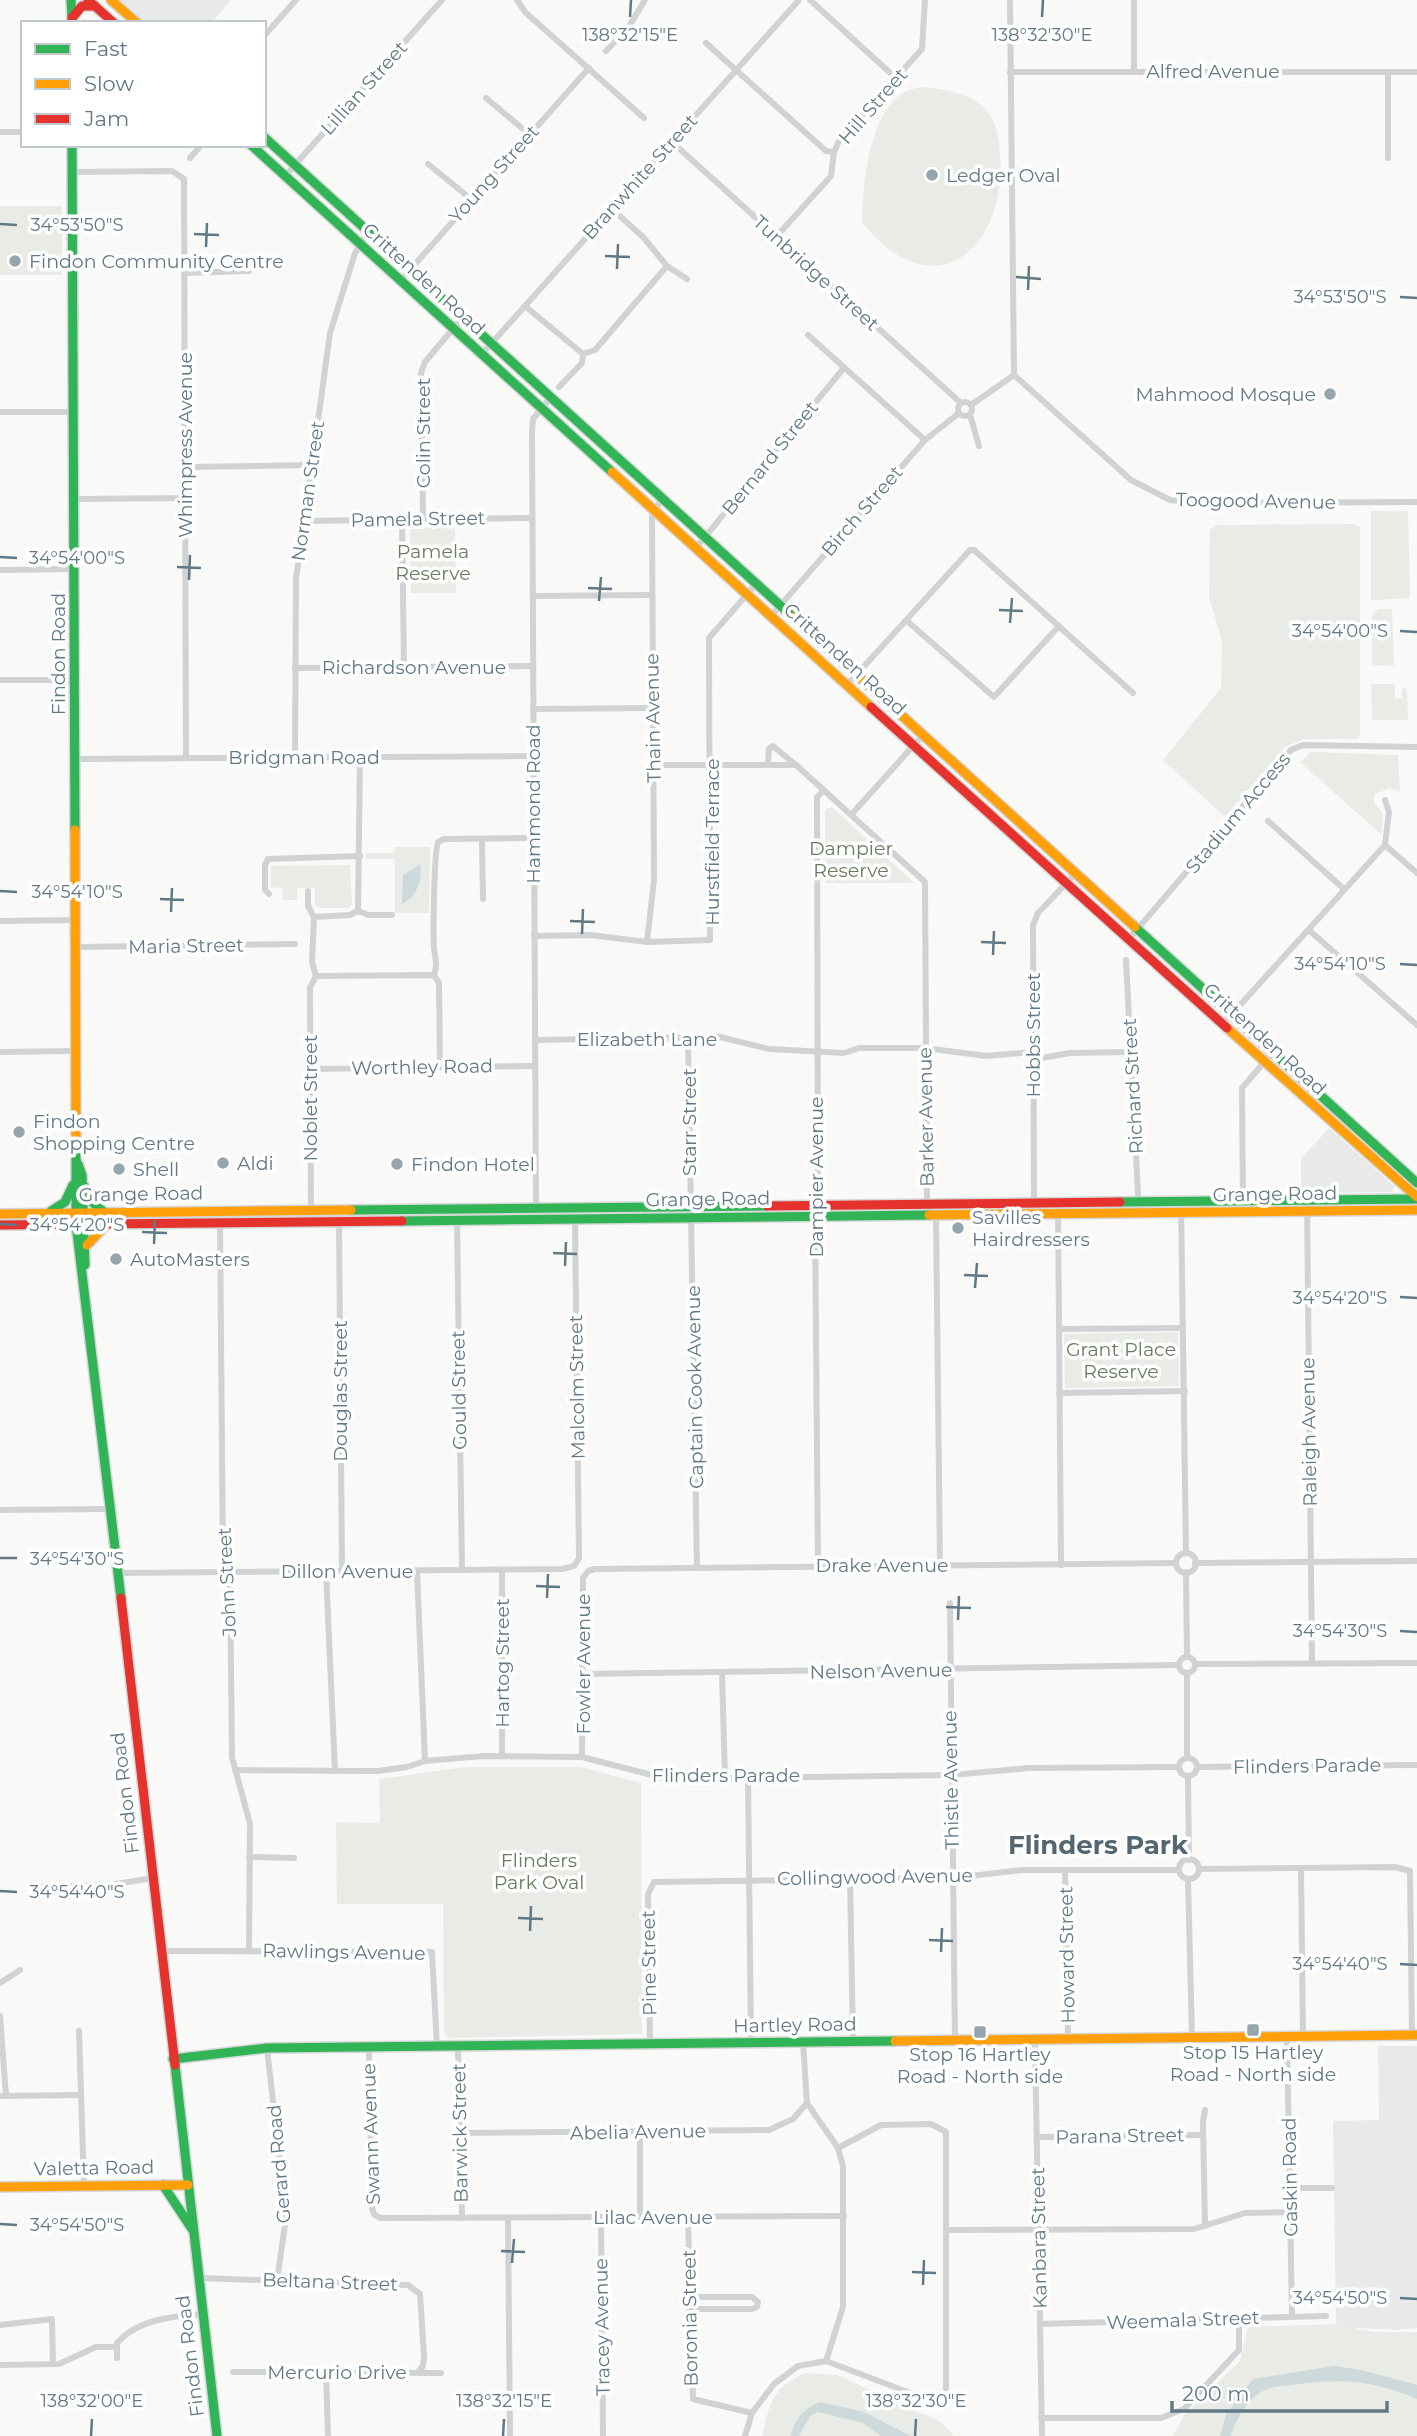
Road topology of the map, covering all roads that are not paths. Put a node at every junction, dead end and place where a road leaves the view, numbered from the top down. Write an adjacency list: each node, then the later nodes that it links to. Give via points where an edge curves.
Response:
1 (71, 0): 13 (main road)
2 (111, 0): 15 (main road)
3 (296, 0): 16 (street)
4 (442, 0): 40 (street, Lillian Street)
5 (517, 0): 19 (street)
6 (645, 0): 18 (street, via 628,28)
7 (799, 0): 20 (street, Branwhite Street)
8 (810, 0): 25 (street)
9 (925, 0): 25 (street, Hill Street, via 924,43)
10 (1010, 0): 22 (street)
11 (1134, 0): 21 (street)
12 (91, 3): 13 (main road, via 82,6); 14 (main road)
13 (72, 20)
14 (112, 21)
15 (135, 21)
16 (266, 34)
17 (706, 43): 20 (street)
18 (606, 51)
19 (589, 68): 27 (street); 30 (street, Young Street)
20 (736, 71): 32 (street, Branwhite Street); 36 (street, via 826,151)
21 (1134, 71): 22 (street, Alfred Avenue); 23 (street, Alfred Avenue)
22 (1010, 72): 62 (street)
23 (1388, 72): 24 (street, Alfred Avenue); 38 (street)
24 (1417, 72)
25 (897, 79): 36 (street, Hill Street)
26 (486, 98): 30 (street)
27 (644, 118)
28 (0, 132): 29 (street)
29 (21, 132)
30 (529, 134): 43 (street, Young Street)
31 (266, 139): 40 (main road, Crittenden Road)
32 (672, 142): 44 (street, Branwhite Street); 46 (street, Tunbridge Street)
33 (72, 147): 41 (main road, Findon Road)
34 (199, 147): 37 (street)
35 (253, 147): 42 (main road, Crittenden Road)
36 (834, 152): 46 (street, Hill Street, via 831,176)
37 (190, 158)
38 (1388, 158)
39 (428, 163): 43 (street)
40 (296, 165): 42 (street, Lillian Street); 45 (main road, Crittenden Road)
41 (72, 172): 51 (street, Whimpress Avenue, via 180,174 184,179); 69 (main road, Findon Road)
42 (285, 176): 47 (main road, Crittenden Road)
43 (471, 199): 49 (street, Young Street)
44 (612, 209): 48 (street); 54 (street, Branwhite Street)
45 (368, 233): 47 (street, Norman Street); 49 (main road, Crittenden Road)
46 (776, 237): 65 (street, Tunbridge Street)
47 (358, 244): 53 (main road, Crittenden Road); 74 (street, Norman Street, via 330,333)
48 (667, 266): 52 (street); 60 (street, via 595,350)
49 (410, 270): 53 (street, Young Street); 55 (main road, Crittenden Road)
50 (249, 271): 51 (street)
51 (184, 272): 75 (street, Whimpress Avenue)
52 (687, 279)
53 (400, 281): 56 (main road, Crittenden Road)
54 (525, 306): 58 (street, Branwhite Street); 60 (street)
55 (462, 318): 56 (street, Colin Street); 58 (main road, Crittenden Road)
56 (453, 329): 59 (main road, Crittenden Road); 83 (street, Colin Street, via 421,373)
57 (808, 335): 61 (street)
58 (491, 344): 59 (street, Branwhite Street); 64 (main road, Crittenden Road)
59 (482, 354): 67 (main road, Crittenden Road)
60 (583, 354): 63 (street, via 582,363)
61 (843, 369): 72 (street); 85 (street, Bernard Street)
62 (1014, 375): 66 (street); 79 (street, Toogood Avenue, via 1130,480 1170,500)
63 (559, 387)
64 (551, 397): 67 (street, Hammond Road); 77 (main road, Crittenden Road)
65 (961, 404): 66 (street); 70 (street)
66 (971, 405): 71 (street)
67 (542, 407): 80 (main road, Crittenden Road); 81 (street, Hammond Road, via 533,419)
68 (0, 412): 69 (street)
69 (74, 412): 78 (main road, Findon Road)
70 (959, 413): 71 (street); 72 (street, Birch Street)
71 (970, 415): 73 (street)
72 (925, 440): 93 (street, Birch Street)
73 (979, 446)
74 (312, 465): 75 (street); 84 (street, Norman Street)
75 (186, 467): 76 (street, Whimpress Avenue)
76 (186, 498): 78 (street); 113 (street, Whimpress Avenue)
77 (662, 498): 80 (street); 85 (main road, Crittenden Road)
78 (74, 499): 87 (main road, Findon Road)
79 (1417, 502)
80 (654, 508): 86 (main road, Crittenden Road); 92 (street, Thain Avenue)
81 (533, 518): 83 (street, Pamela Street); 91 (street, Hammond Road)
82 (402, 519): 83 (street, Pamela Street); 84 (street, Pamela Street); 98 (street)
83 (423, 519)
84 (304, 521): 99 (street, Norman Street, via 296,579)
85 (705, 538): 86 (street, Bernard Street); 89 (main road, Crittenden Road)
86 (696, 548): 90 (main road, Crittenden Road)
87 (74, 569): 88 (street); 102 (main road, Findon Road)
88 (0, 570)
89 (756, 584): 90 (street, Hurstfield Terrace); 93 (main road, Crittenden Road)
90 (747, 595): 94 (main road, Crittenden Road); 118 (street, Hurstfield Terrace, via 710,635)
91 (534, 596): 92 (street); 97 (street, Hammond Road)
92 (651, 596): 105 (street, Thain Avenue)
93 (779, 606): 94 (street, Birch Street); 100 (main road, Crittenden Road)
94 (771, 616): 103 (main road, Crittenden Road)
95 (907, 621): 96 (street, via 994,697); 96 (street, via 970,550); 100 (street)
96 (1059, 626): 104 (street)
97 (533, 666): 98 (street, Richardson Avenue); 106 (street, Hammond Road)
98 (404, 667): 99 (street, Richardson Avenue)
99 (295, 668): 111 (street, Norman Street)
100 (857, 675): 103 (street); 107 (main road, Crittenden Road)
101 (0, 680): 102 (street)
102 (75, 680): 114 (main road, Findon Road)
103 (847, 685): 108 (main road, Crittenden Road)
104 (1133, 693)
105 (653, 708): 106 (street); 115 (street, Thain Avenue)
106 (533, 709): 110 (street, Hammond Road)
107 (923, 735): 108 (street); 127 (main road, Crittenden Road)
108 (915, 745): 121 (street); 129 (main road, Crittenden Road)
109 (1417, 747): 139 (street, Stadium Access, via 1303,745 1290,750)
110 (533, 756): 112 (street, Bridgman Road); 123 (street, Hammond Road)
111 (295, 757): 112 (street, Bridgman Road); 113 (street, Bridgman Road)
112 (359, 757): 126 (street)
113 (186, 758): 114 (street, Bridgman Road)
114 (76, 759): 138 (main road, Findon Road)
115 (654, 765): 118 (street); 143 (street, Thain Avenue, via 654,880)
116 (768, 765): 117 (street); 117 (street, Barker Avenue, via 773,746); 118 (street)
117 (796, 765): 119 (street, Barker Avenue)
118 (712, 766): 143 (street, Hurstfield Terrace, via 712,935 705,942)
119 (824, 790): 121 (street, Barker Avenue); 155 (street, Dampier Avenue, via 817,797)
120 (1385, 800): 125 (street, via 1389,812)
121 (851, 815): 154 (street, Barker Avenue, via 925,882)
122 (1268, 821): 130 (street)
123 (534, 838): 124 (street); 141 (street, Hammond Road)
124 (482, 839): 133 (street); 147 (street, via 444,839 436,847 434,950 438,965)
125 (1385, 845): 128 (street); 130 (street)
126 (360, 856): 132 (street, via 268,859 265,890); 134 (street)
127 (1076, 873): 129 (street, Hobbs Street); 139 (main road, Crittenden Road)
128 (1417, 873)
129 (1067, 883): 142 (main road, Crittenden Road); 158 (street, Hobbs Street, via 1038,913 1033,925)
130 (1345, 889): 140 (street)
131 (308, 891): 136 (street, Noblet Street)
132 (269, 894)
133 (483, 899)
134 (358, 911): 135 (street); 136 (street)
135 (392, 915)
136 (314, 917): 148 (street, Noblet Street)
137 (0, 920): 138 (street)
138 (77, 920): 145 (main road, Findon Road)
139 (1138, 929): 142 (street, Stadium Access); 149 (main road, Crittenden Road)
140 (1310, 931): 149 (street); 151 (street)
141 (534, 936): 143 (street, Hurstfield Terrace, via 590,935); 153 (street, Hammond Road)
142 (1128, 940): 150 (main road, Crittenden Road)
143 (647, 942)
144 (295, 944): 145 (street, Maria Street)
145 (77, 947): 156 (main road, Findon Road)
146 (1126, 960): 159 (street, Richard Street)
147 (434, 975): 148 (street); 163 (street, via 439,983)
148 (316, 976): 164 (street, Noblet Street, via 310,988)
149 (1232, 1015): 150 (street); 160 (main road, Crittenden Road)
150 (1222, 1025): 161 (main road, Crittenden Road)
151 (1417, 1025)
152 (688, 1038): 153 (street, Elizabeth Lane); 155 (street, Elizabeth Lane, via 720,1037 769,1049); 172 (street, Starr Street)
153 (535, 1040): 162 (street, Hammond Road)
154 (925, 1048): 155 (street, Elizabeth Lane, via 859,1048 844,1053); 158 (street, Elizabeth Lane, via 986,1056); 171 (street, Barker Avenue)
155 (816, 1049): 185 (street, Dampier Avenue)
156 (75, 1051): 157 (street); 165 (main road, Findon Road)
157 (0, 1052)
158 (1031, 1052): 159 (street, Elizabeth Lane, via 1042,1058); 180 (street, Hobbs Street)
159 (1131, 1052): 178 (street, Richard Street)
160 (1273, 1052): 161 (street); 167 (main road, Crittenden Road)
161 (1263, 1061): 166 (main road, Crittenden Road); 175 (street, via 1242,1088)
162 (535, 1066): 163 (street, Worthley Road); 176 (street, Hammond Road)
163 (440, 1067): 164 (street, Worthley Road)
164 (310, 1069): 181 (street, Noblet Street)
165 (78, 1182): 187 (main road, via 65,1202); 188 (main road, Findon Road); 189 (main road)
166 (1401, 1183): 168 (main road, Crittenden Road); 169 (main road, via 1401,1192)
167 (1417, 1183)
168 (1417, 1198): 169 (main road, Grange Road)
169 (1392, 1199): 170 (main road, Grange Road)
170 (1307, 1201): 175 (main road, Grange Road); 186 (street, Raleigh Avenue)
171 (927, 1205): 180 (main road, Grange Road); 185 (main road, Grange Road); 191 (street, Barker Avenue)
172 (690, 1206): 173 (main road, Grange Road); 185 (main road, Grange Road); 192 (street, Captain Cook Avenue)
173 (575, 1207): 176 (main road, Grange Road); 193 (street, Malcolm Street)
174 (1181, 1207): 175 (main road, Grange Road); 178 (main road, Grange Road); 204 (street)
175 (1243, 1207): 186 (main road, Grange Road)
176 (536, 1208): 179 (main road, Grange Road); 194 (street, Hammond Road)
177 (1058, 1208): 178 (main road, Grange Road); 180 (main road, Grange Road); 205 (street)
178 (1139, 1208)
179 (457, 1209): 182 (main road, Grange Road); 195 (street, Gould Street)
180 (1034, 1209): 191 (main road, Grange Road)
181 (311, 1210): 182 (main road, Grange Road); 184 (main road, Grange Road); 197 (street, Noblet Street)
182 (339, 1210): 196 (street, Douglas Street)
183 (1417, 1210): 186 (main road, Grange Road)
184 (220, 1211): 189 (main road, Grange Road); 199 (street, John Street)
185 (816, 1211): 191 (main road, Grange Road); 192 (main road, Grange Road); 218 (street, Dampier Avenue)
186 (1307, 1211): 212 (street, Raleigh Avenue)
187 (47, 1213): 188 (main road, Grange Road); 190 (main road, Grange Road)
188 (80, 1213): 189 (main road, Grange Road); 201 (main road, Findon Road)
189 (105, 1213)
190 (0, 1214)
191 (936, 1215): 215 (street, Barker Avenue)
192 (692, 1217): 193 (main road, Grange Road); 219 (street, Captain Cook Avenue)
193 (575, 1218): 194 (main road, Grange Road); 217 (street, Malcolm Street, via 579,1558)
194 (536, 1219): 195 (main road, Grange Road)
195 (457, 1220): 196 (main road, Grange Road); 220 (street, Gould Street)
196 (339, 1221): 197 (main road, Grange Road); 223 (street, Douglas Street)
197 (311, 1222): 199 (main road, Grange Road)
198 (108, 1223): 199 (main road, Grange Road); 201 (main road, Grange Road); 203 (main road)
199 (219, 1223): 226 (street, John Street)
200 (57, 1224): 201 (main road, Grange Road); 202 (main road, Grange Road); 203 (main road)
201 (81, 1224): 203 (main road, Findon Road)
202 (0, 1225)
203 (82, 1246): 208 (main road, Findon Road)
204 (1183, 1328): 205 (street); 206 (street)
205 (1059, 1329): 207 (street)
206 (1185, 1391): 207 (street); 210 (street)
207 (1059, 1393): 216 (street)
208 (111, 1509): 209 (street); 228 (main road, Findon Road)
209 (0, 1510)
210 (1186, 1553): 213 (street); 214 (street)
211 (1417, 1561): 212 (street)
212 (1311, 1562): 214 (street); 233 (street, Raleigh Avenue)
213 (1176, 1563): 216 (street, Drake Avenue); 227 (street)
214 (1195, 1563): 227 (street)
215 (940, 1565): 216 (street, Drake Avenue); 218 (street, Drake Avenue)
216 (1061, 1565)
217 (574, 1566): 221 (street, Dillon Avenue)
218 (818, 1566): 219 (street, Drake Avenue)
219 (697, 1567): 225 (street, Drake Avenue)
220 (462, 1570): 221 (street, Dillon Avenue); 224 (street, Dillon Avenue)
221 (502, 1570): 239 (street, Hartog Street)
222 (326, 1571): 223 (street, Dillon Avenue); 226 (street, Dillon Avenue); 247 (street)
223 (342, 1571): 224 (street, Dillon Avenue)
224 (416, 1571): 242 (street)
225 (588, 1571): 238 (street, Fowler Avenue, via 583,1578)
226 (226, 1572): 228 (street, Dillon Avenue); 246 (street, John Street, via 230,1578)
227 (1186, 1572): 230 (street)
228 (118, 1573): 261 (main road, Findon Road)
229 (950, 1603): 235 (street, Thistle Avenue)
230 (1187, 1656): 232 (street); 234 (street)
231 (1417, 1663): 233 (street)
232 (1195, 1664): 233 (street); 237 (street)
233 (1312, 1664)
234 (1178, 1665): 235 (street, Nelson Avenue); 237 (street)
235 (950, 1670): 236 (street, Nelson Avenue); 248 (street, Thistle Avenue)
236 (722, 1673): 238 (street, Nelson Avenue); 251 (street)
237 (1187, 1673): 241 (street)
238 (583, 1674): 240 (street, Fowler Avenue)
239 (502, 1756): 240 (street, Flinders Parade); 242 (street, Flinders Parade)
240 (582, 1758): 251 (street, Flinders Parade, via 667,1779)
241 (1188, 1758): 244 (street); 245 (street)
242 (425, 1761): 247 (street, Flinders Parade, via 397,1768)
243 (1417, 1765): 245 (street, Flinders Parade)
244 (1179, 1767): 248 (street, Flinders Parade, via 1028,1768); 250 (street)
245 (1197, 1767): 250 (street)
246 (235, 1770): 247 (street, Flinders Parade); 252 (street, John Street, via 250,1824)
247 (335, 1771)
248 (952, 1775): 249 (street, Flinders Parade); 263 (street, Thistle Avenue)
249 (748, 1776): 251 (street, Flinders Parade); 264 (street)
250 (1188, 1776): 254 (street)
251 (725, 1777)
252 (249, 1857): 253 (street); 269 (street, John Street)
253 (294, 1858)
254 (1189, 1860): 257 (street); 258 (street, via 1182,1862)
255 (1417, 1864): 260 (street)
256 (1301, 1868): 257 (street); 260 (street, via 1395,1867); 277 (street)
257 (1199, 1869): 265 (street)
258 (1179, 1870): 259 (street, Collingwood Avenue); 265 (street)
259 (1065, 1871): 263 (street, Collingwood Avenue, via 1022,1870); 279 (street, Howard Street)
260 (1410, 1871): 267 (street, via 1408,1876)
261 (153, 1878): 268 (street, via 110,1885); 270 (main road, Findon Road)
262 (850, 1878): 263 (street, Collingwood Avenue); 264 (street, Collingwood Avenue); 284 (street)
263 (953, 1878): 281 (street, Thistle Avenue)
264 (749, 1879): 266 (street, Collingwood Avenue); 282 (street)
265 (1188, 1879): 278 (street)
266 (654, 1882): 285 (street, Pine Street, via 648,1894)
267 (1415, 1883): 275 (street)
268 (31, 1887)
269 (249, 1950): 270 (street, Rawlings Avenue); 286 (street, Rawlings Avenue, via 432,1952)
270 (160, 1951): 290 (main road, Findon Road)
271 (20, 1970): 272 (street)
272 (0, 1983)
273 (0, 2016): 292 (street)
274 (79, 2031): 291 (street)
275 (1414, 2035): 277 (main road, Hartley Road)
276 (1287, 2037): 277 (main road, Hartley Road); 278 (main road, Hartley Road); 304 (street, Gaskin Road)
277 (1303, 2037)
278 (1192, 2038): 279 (main road, Hartley Road)
279 (1068, 2039): 280 (main road, Hartley Road)
280 (1035, 2040): 281 (main road, Hartley Road); 298 (street, Kanbara Street)
281 (955, 2041): 284 (main road, Hartley Road)
282 (751, 2042): 283 (main road, Hartley Road); 285 (main road, Hartley Road)
283 (803, 2042): 284 (main road, Hartley Road); 293 (street)
284 (853, 2042)
285 (650, 2045): 287 (main road, Hartley Road)
286 (437, 2047): 287 (main road, Hartley Road); 289 (main road, Hartley Road)
287 (458, 2047): 296 (street, Barwick Street)
288 (267, 2048): 289 (main road, Hartley Road); 290 (main road, Hartley Road); 318 (street, Gerard Road, via 286,2218)
289 (369, 2048): 311 (street, Swann Avenue, via 374,2214 380,2218)
290 (173, 2059): 301 (main road, Findon Road)
291 (79, 2095): 292 (street); 302 (street)
292 (3, 2096)
293 (807, 2103): 295 (street, Abelia Avenue, via 793,2119 769,2130); 299 (street)
294 (1205, 2110): 297 (street, Parana Street)
295 (640, 2132): 296 (street, Abelia Avenue); 308 (street)
296 (460, 2133): 311 (street, Barwick Street)
297 (1203, 2135): 298 (street, Parana Street); 313 (street, Parana Street)
298 (1037, 2137): 316 (street, Kanbara Street)
299 (838, 2148): 310 (street); 315 (street, via 881,2126 943,2128 947,2136)
300 (163, 2185): 301 (main road, Valetta Road); 302 (main road, Valetta Road); 314 (main road)
301 (188, 2185): 314 (main road, Findon Road)
302 (84, 2186): 303 (main road, Valetta Road)
303 (0, 2187)
304 (1290, 2188): 305 (street); 306 (street, Gaskin Road)
305 (1332, 2188)
306 (1290, 2212): 313 (street, via 1245,2213); 322 (street, Gaskin Road)
307 (601, 2217): 308 (street, Lilac Avenue); 312 (street, Lilac Avenue); 341 (street, Tracey Avenue)
308 (640, 2217): 309 (street, Lilac Avenue)
309 (688, 2217): 310 (street, Lilac Avenue); 319 (street, Boronia Street)
310 (844, 2217): 329 (street, via 843,2308)
311 (462, 2218): 312 (street, Lilac Avenue)
312 (509, 2218): 340 (street)
313 (1205, 2226): 316 (street)
314 (193, 2230): 317 (main road, Findon Road)
315 (947, 2230): 316 (street); 329 (street, via 948,2376 943,2400 934,2402)
316 (1038, 2230): 325 (street, Kanbara Street)
317 (198, 2278): 318 (street, Beltana Street); 321 (main road, Findon Road)
318 (277, 2280): 334 (street, Beltana Street, via 408,2285 420,2294 422,2303 424,2357)
319 (689, 2297): 320 (street, Boronia Street); 320 (street, via 752,2297 758,2302 752,2309)
320 (690, 2309): 336 (street, Boronia Street, via 693,2399)
321 (203, 2314): 327 (street, via 164,2317 122,2337); 338 (main road, Findon Road)
322 (1292, 2316): 323 (street, Weemala Street); 324 (street, Weemala Street)
323 (1326, 2316)
324 (1239, 2318): 325 (street, Weemala Street); 337 (street, via 1240,2350 1179,2413 1161,2418)
325 (1040, 2324): 337 (street, Kanbara Street)
326 (0, 2325): 330 (street, via 52,2319)
327 (116, 2347): 328 (street); 330 (street, via 96,2347)
328 (117, 2358)
329 (826, 2361): 336 (street, via 798,2366 774,2384)
330 (53, 2364): 331 (street)
331 (0, 2365)
332 (233, 2372): 333 (street, Mercurio Drive)
333 (326, 2372): 334 (street, Mercurio Drive); 339 (street)
334 (418, 2372): 335 (street, Mercurio Drive)
335 (441, 2373)
336 (752, 2413): 342 (street)
337 (1041, 2417): 343 (street, Kanbara Street)
338 (217, 2436)
339 (328, 2436)
340 (510, 2436)
341 (603, 2436)
342 (745, 2436)
343 (1042, 2436)

